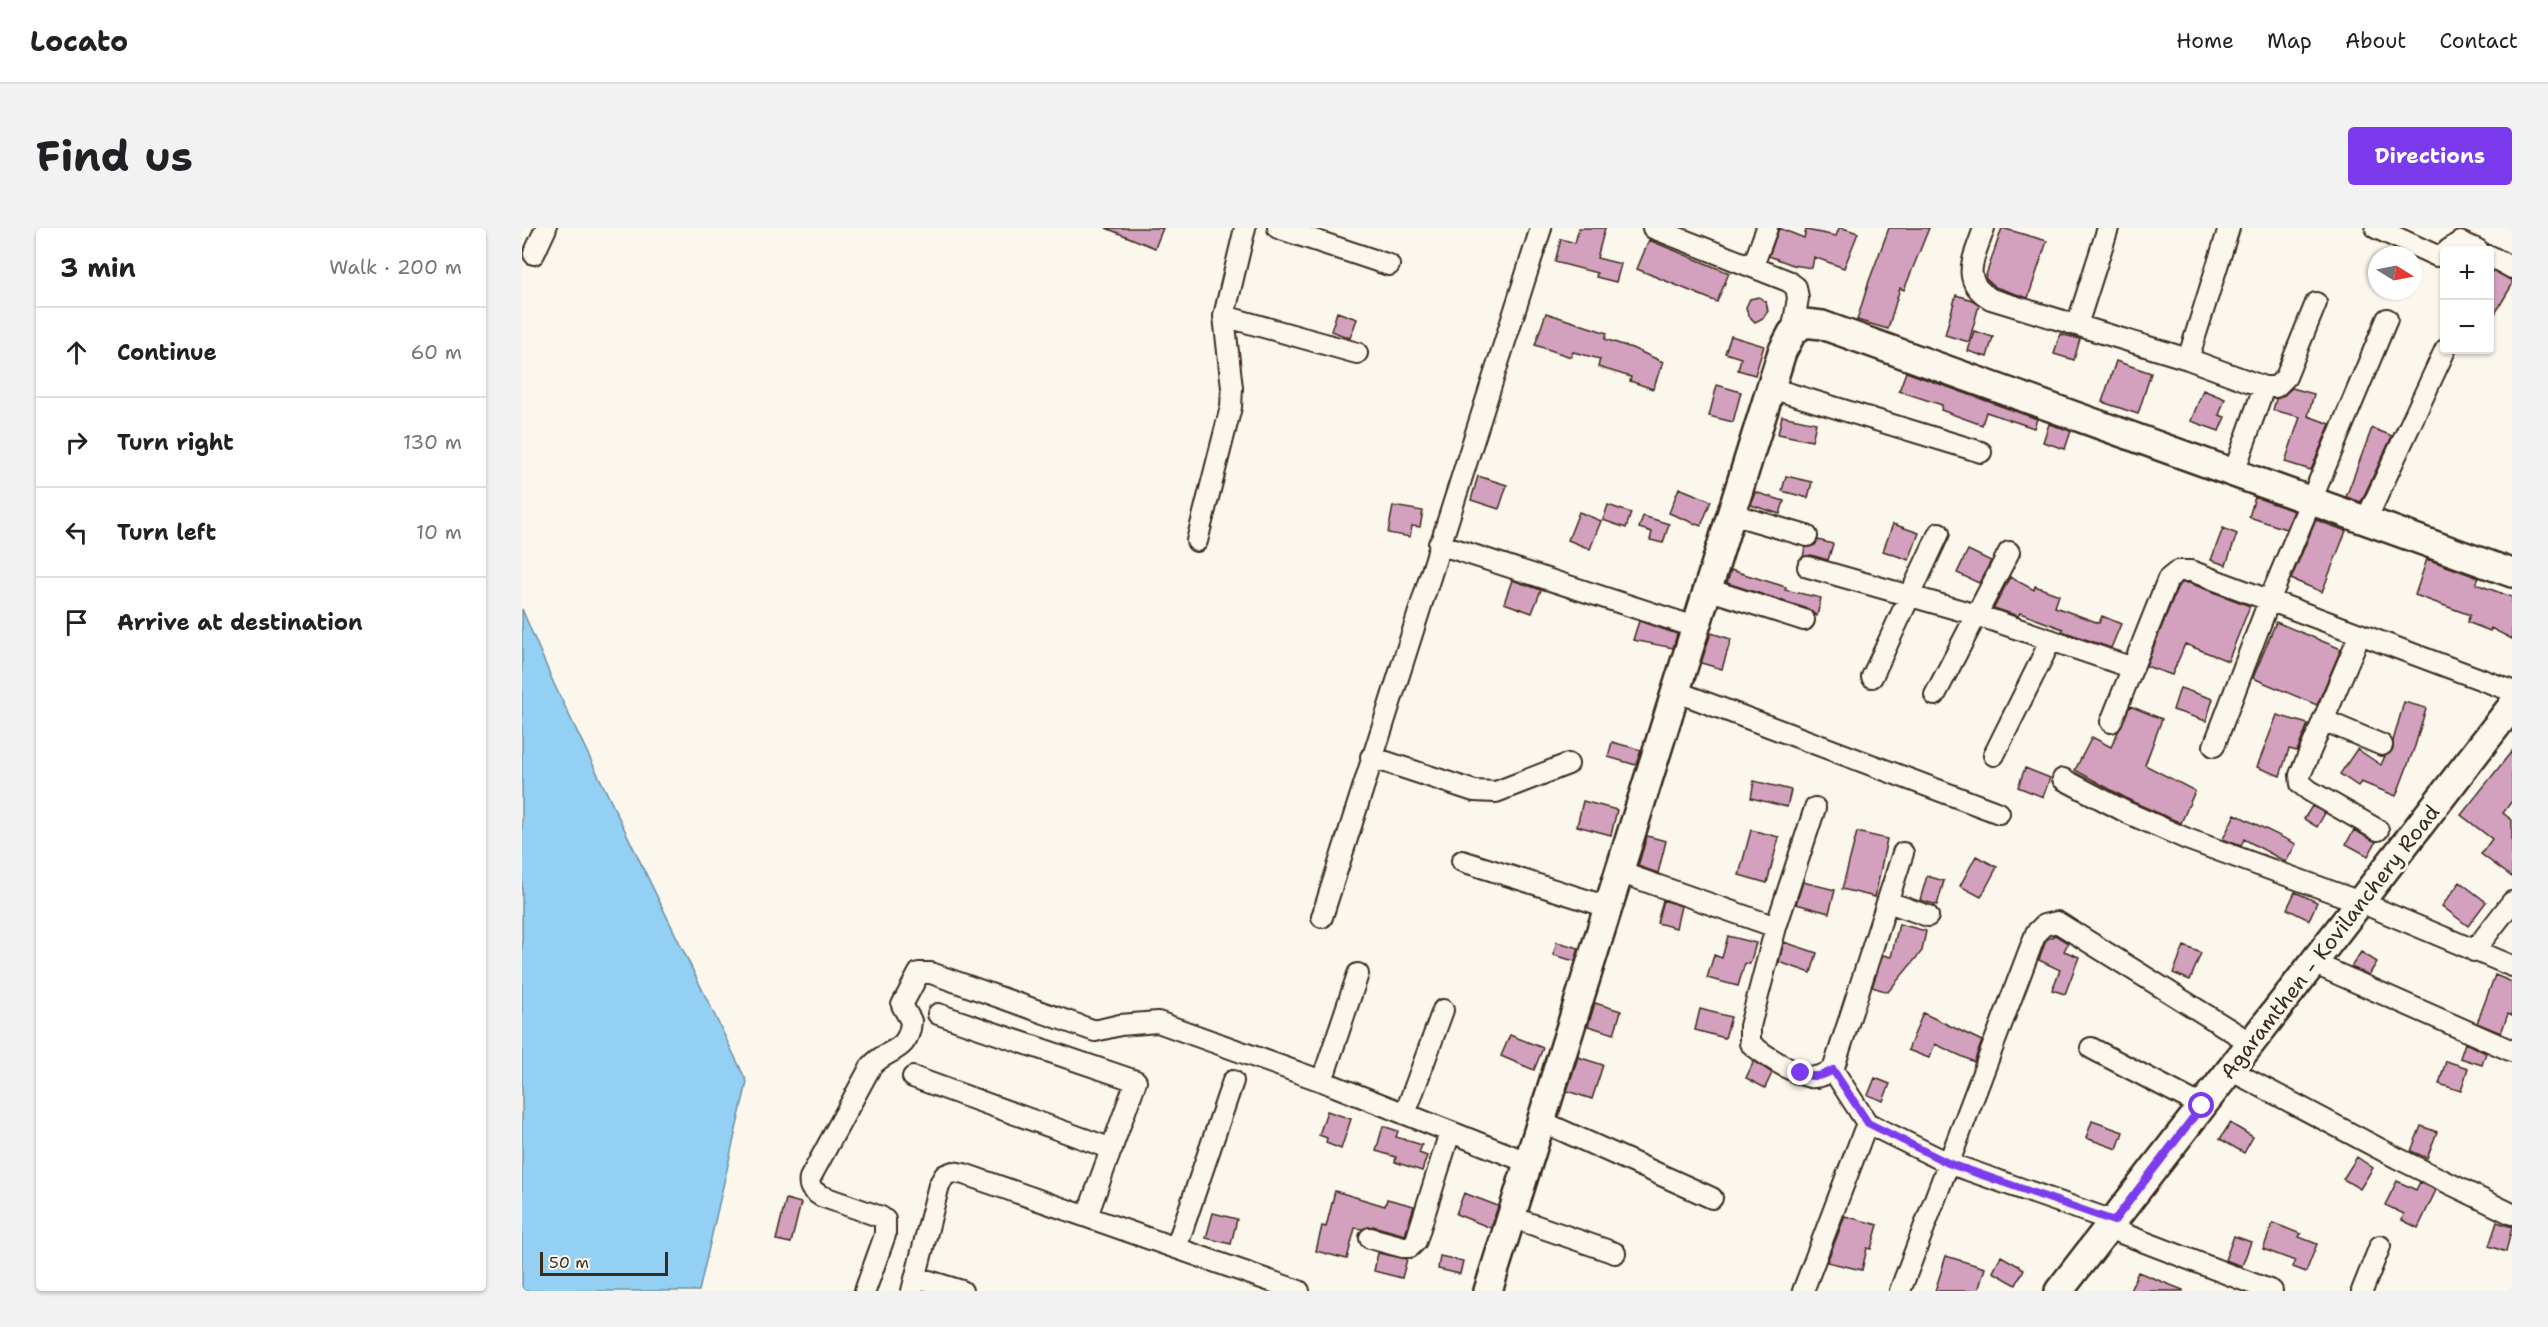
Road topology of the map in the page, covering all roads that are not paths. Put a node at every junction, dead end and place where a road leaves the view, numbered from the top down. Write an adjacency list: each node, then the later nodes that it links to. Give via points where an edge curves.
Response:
1 (546, 228): 13 (street)
2 (1245, 228): 20 (street)
3 (1278, 228): 16 (street)
4 (1541, 228): 37 (street)
5 (1653, 228): 17 (street)
6 (1767, 228): 17 (street)
7 (1984, 228): 22 (street, via 1971,269 1972,283 1981,293)
8 (2108, 228): 22 (street)
9 (2229, 228): 26 (street)
10 (2376, 228): 14 (street)
11 (2454, 246): 12 (street, via 2460,242)
12 (2469, 246)
13 (534, 255)
14 (2440, 255)
15 (2494, 258): 18 (street)
16 (1389, 265)
17 (1753, 266): 23 (street, via 1796,287)
18 (2512, 268)
19 (2316, 303): 27 (street, via 2286,377 2276,387)
20 (1224, 316): 24 (street); 36 (street, via 1231,407)
21 (2387, 319): 31 (street)
22 (2077, 326): 26 (street)
23 (1792, 333): 28 (street); 30 (street, via 1804,324 1822,325)
24 (1357, 353)
25 (2443, 354): 33 (street)
26 (2188, 359): 27 (street)
27 (2264, 387): 30 (street)
28 (1771, 388): 29 (street); 32 (street)
29 (1981, 452)
30 (2234, 472): 31 (street)
31 (2312, 500): 33 (street); 43 (street)
32 (1731, 514): 35 (street); 41 (street)
33 (2366, 520): 40 (street)
34 (1939, 533): 42 (street)
35 (1807, 536)
36 (1197, 541)
37 (1439, 544): 46 (street); 60 (street)
38 (2009, 552): 44 (street)
39 (1808, 567): 42 (street)
40 (2512, 573)
41 (1707, 589): 45 (street); 46 (street)
42 (1909, 596): 44 (street); 50 (street)
43 (2270, 601): 47 (street); 49 (street, via 2191,572 2178,571 2168,579); 58 (street)
44 (1977, 615): 48 (street); 53 (street)
45 (1804, 620)
46 (1695, 627): 52 (street)
47 (2360, 634): 51 (street); 55 (street)
48 (2051, 640): 49 (street); 59 (street)
49 (2133, 668): 56 (street)
50 (1872, 677)
51 (2512, 691)
52 (1675, 692): 64 (street); 68 (street)
53 (1935, 695)
54 (2512, 706): 70 (street, Agaramthen - Kovilanchery Road)
55 (2323, 720): 57 (street); 65 (street, via 2300,775 2301,784)
56 (2111, 723)
57 (2382, 745)
58 (2214, 746)
59 (1994, 755)
60 (1371, 757): 61 (street, via 1485,793); 74 (street)
61 (1568, 764)
62 (2063, 779): 70 (street, via 2187,839)
63 (1815, 808): 75 (street)
64 (1999, 813)
65 (2378, 830)
66 (1903, 853): 69 (street)
67 (1462, 861): 72 (street)
68 (1619, 872): 72 (street); 75 (street)
69 (1888, 902): 73 (street); 85 (street)
70 (2360, 902): 76 (street); 77 (street, Agaramthen - Kovilanchery Road)
71 (2512, 902): 76 (street)
72 (1608, 907): 92 (street)
73 (1928, 916)
74 (1322, 917)
75 (1776, 927): 85 (street, via 1750,1026 1750,1043 1810,1077)
76 (2474, 951): 78 (street)
77 (2313, 963): 82 (street, Agaramthen - Kovilanchery Road); 84 (street)
78 (2512, 966)
79 (1358, 974): 89 (street)
80 (1443, 1010): 91 (street)
81 (938, 1014): 95 (street, via 1136,1081)
82 (2251, 1043): 86 (street, Agaramthen - Kovilanchery Road); 97 (street, via 2057,922 2044,925 2036,933)
83 (2091, 1048): 90 (street)
84 (2512, 1051)
85 (1833, 1070): 93 (street)
86 (2230, 1070): 90 (street, Agaramthen - Kovilanchery Road); 99 (street)
87 (913, 1077): 95 (street)
88 (1233, 1081): 105 (street)
89 (1322, 1082): 91 (street); 109 (street, via 1158,1022 1095,1031 931,973 919,973 902,1005 911,1021 909,1033 897,1050 870,1068 810,1178 812,1190 821,1196 885,1220 885,1235)
90 (2202, 1106): 102 (street, Agaramthen - Kovilanchery Road)
91 (1406, 1114): 94 (street)
92 (1541, 1121): 96 (street); 98 (street)
93 (1868, 1123): 97 (street); 112 (street)
94 (1450, 1132): 96 (street); 103 (street, via 1416,1241 1403,1247)
95 (1112, 1149): 100 (street)
96 (1527, 1162): 101 (street)
97 (1948, 1163): 102 (street); 113 (street)
98 (1712, 1198)
99 (2512, 1214)
100 (1087, 1216): 105 (street); 107 (street, via 963,1174 945,1175 939,1185)
101 (1511, 1217): 106 (street); 111 (street)
102 (2111, 1224): 114 (street, Agaramthen - Kovilanchery Road); 115 (street)
103 (1370, 1238)
104 (2380, 1245): 116 (street)
105 (1176, 1248): 108 (street)
106 (1615, 1254)
107 (914, 1284): 110 (street)
108 (1288, 1289)
109 (865, 1291)
110 (962, 1291)
111 (1488, 1291)
112 (1803, 1291)
113 (1900, 1291)
114 (2059, 1291)
115 (2272, 1291)
116 (2362, 1291)

